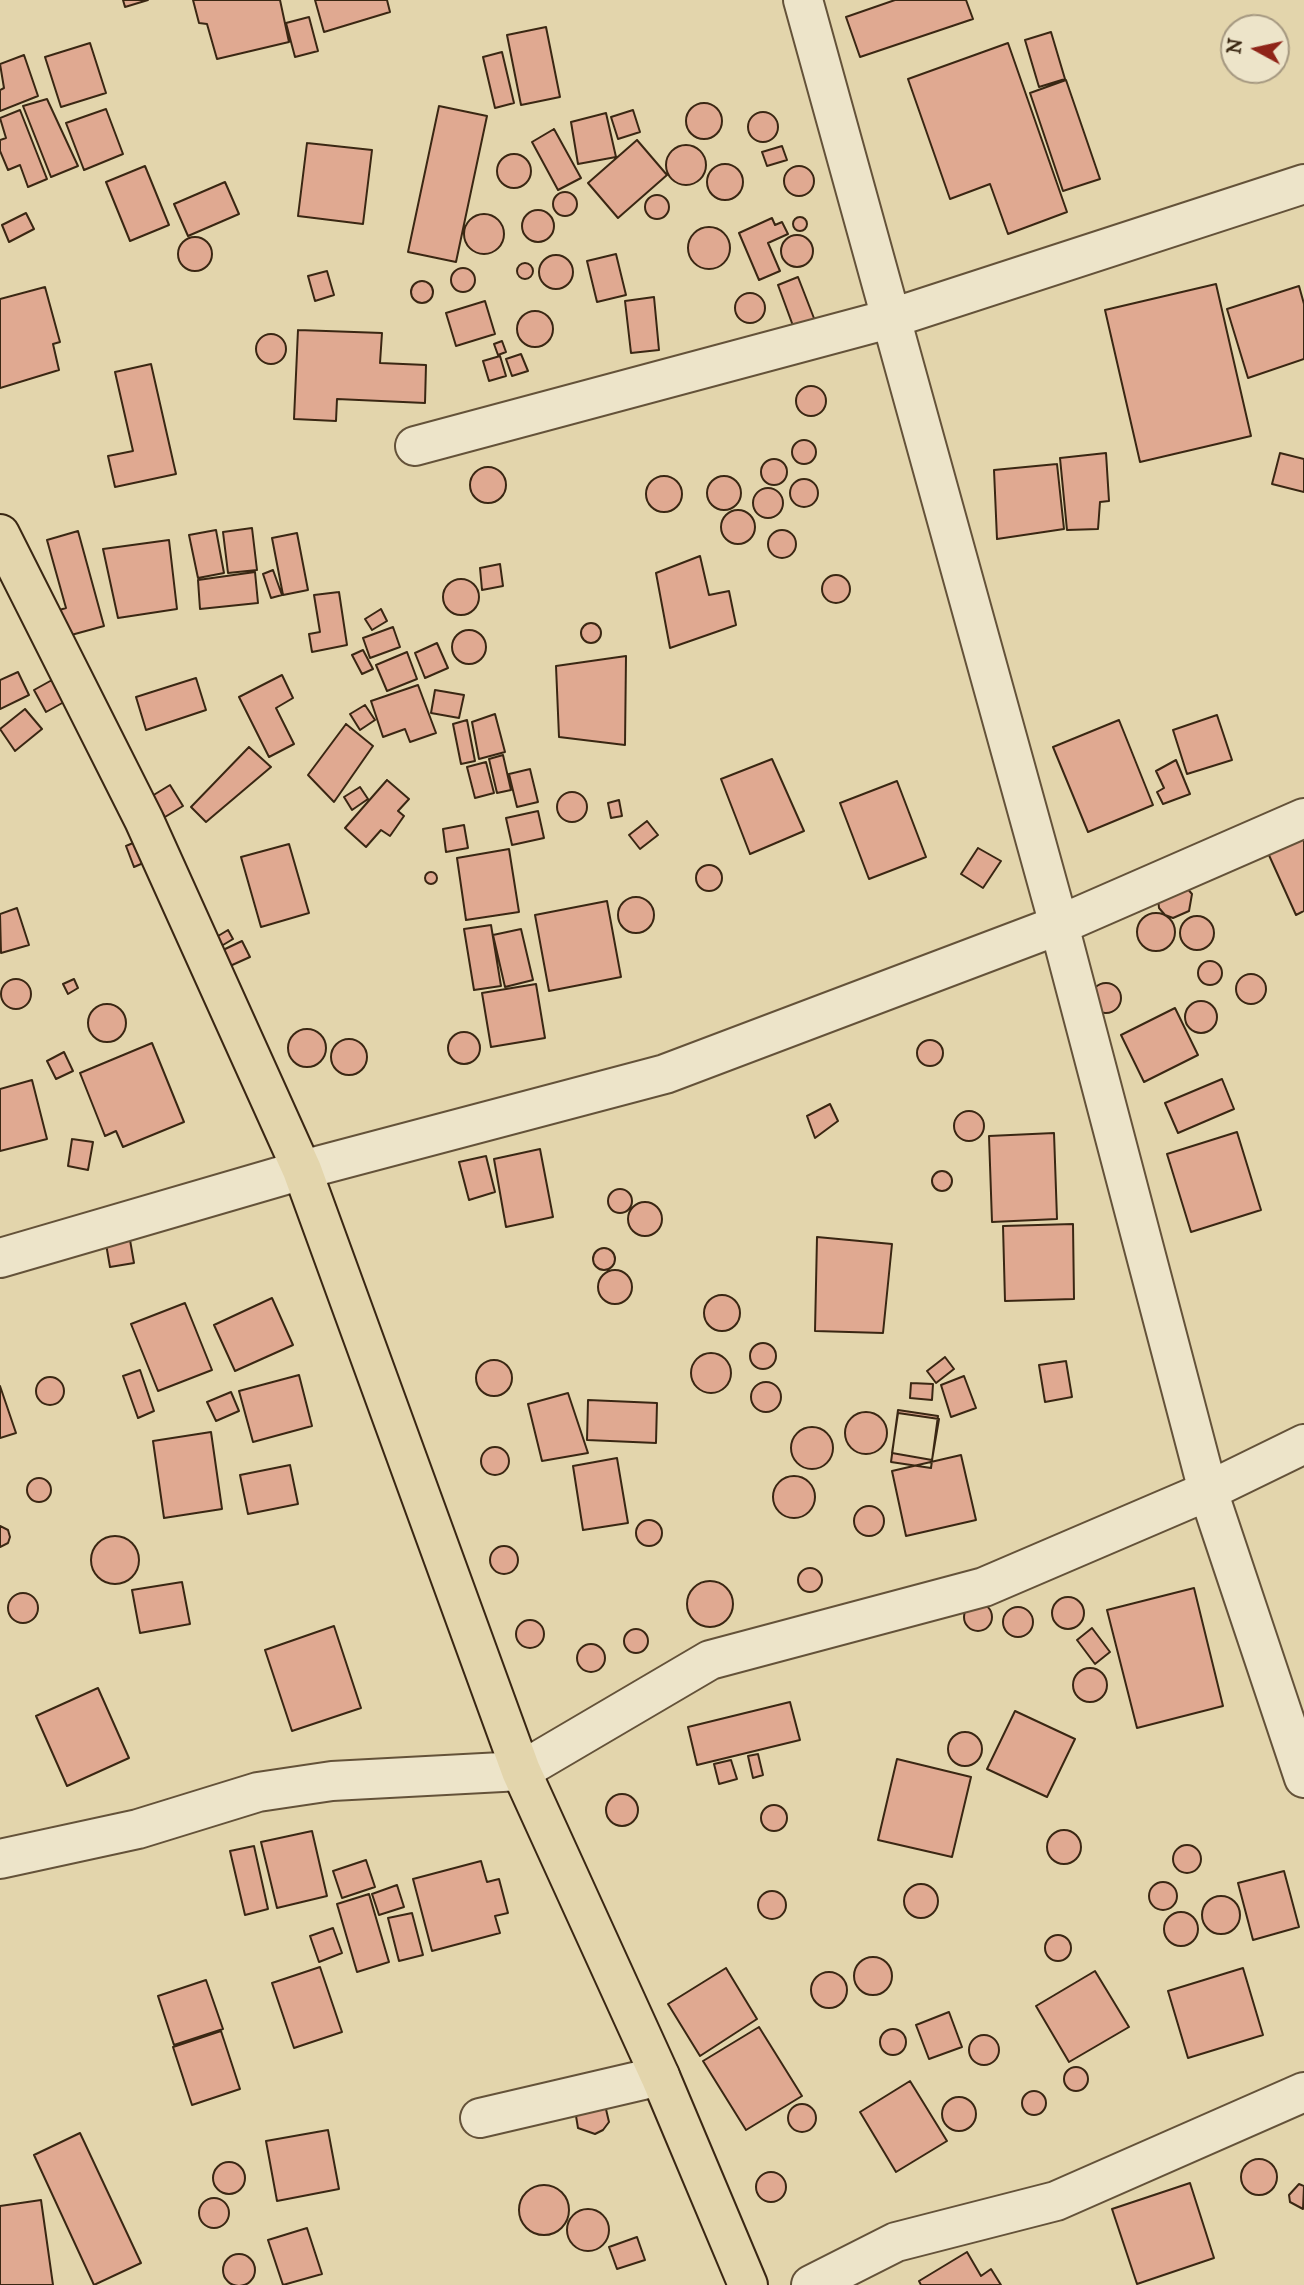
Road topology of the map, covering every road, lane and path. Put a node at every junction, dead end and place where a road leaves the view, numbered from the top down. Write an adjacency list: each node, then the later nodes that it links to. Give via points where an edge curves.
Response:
1 (803, 0): 3 (street)
2 (1304, 184): 3 (street)
3 (889, 319): 4 (street); 7 (street)
4 (415, 446)
5 (0, 534): 8 (main road, via 144,820)
6 (1304, 818): 7 (street)
7 (1059, 925): 8 (street, via 665,1074); 11 (street)
8 (302, 1170): 9 (street); 12 (main road)
9 (0, 1258)
10 (1304, 1444): 11 (street)
11 (1208, 1492): 12 (street, via 984,1587 710,1660); 13 (street)
12 (520, 1771): 14 (street, via 332,1782 258,1792 138,1829); 15 (main road)
13 (1304, 1779)
14 (0, 1859)
15 (660, 2076): 17 (street); 18 (main road)
16 (1304, 2092): 19 (street, via 1056,2202 895,2242)
17 (480, 2118)
18 (748, 2285)
19 (811, 2285)

